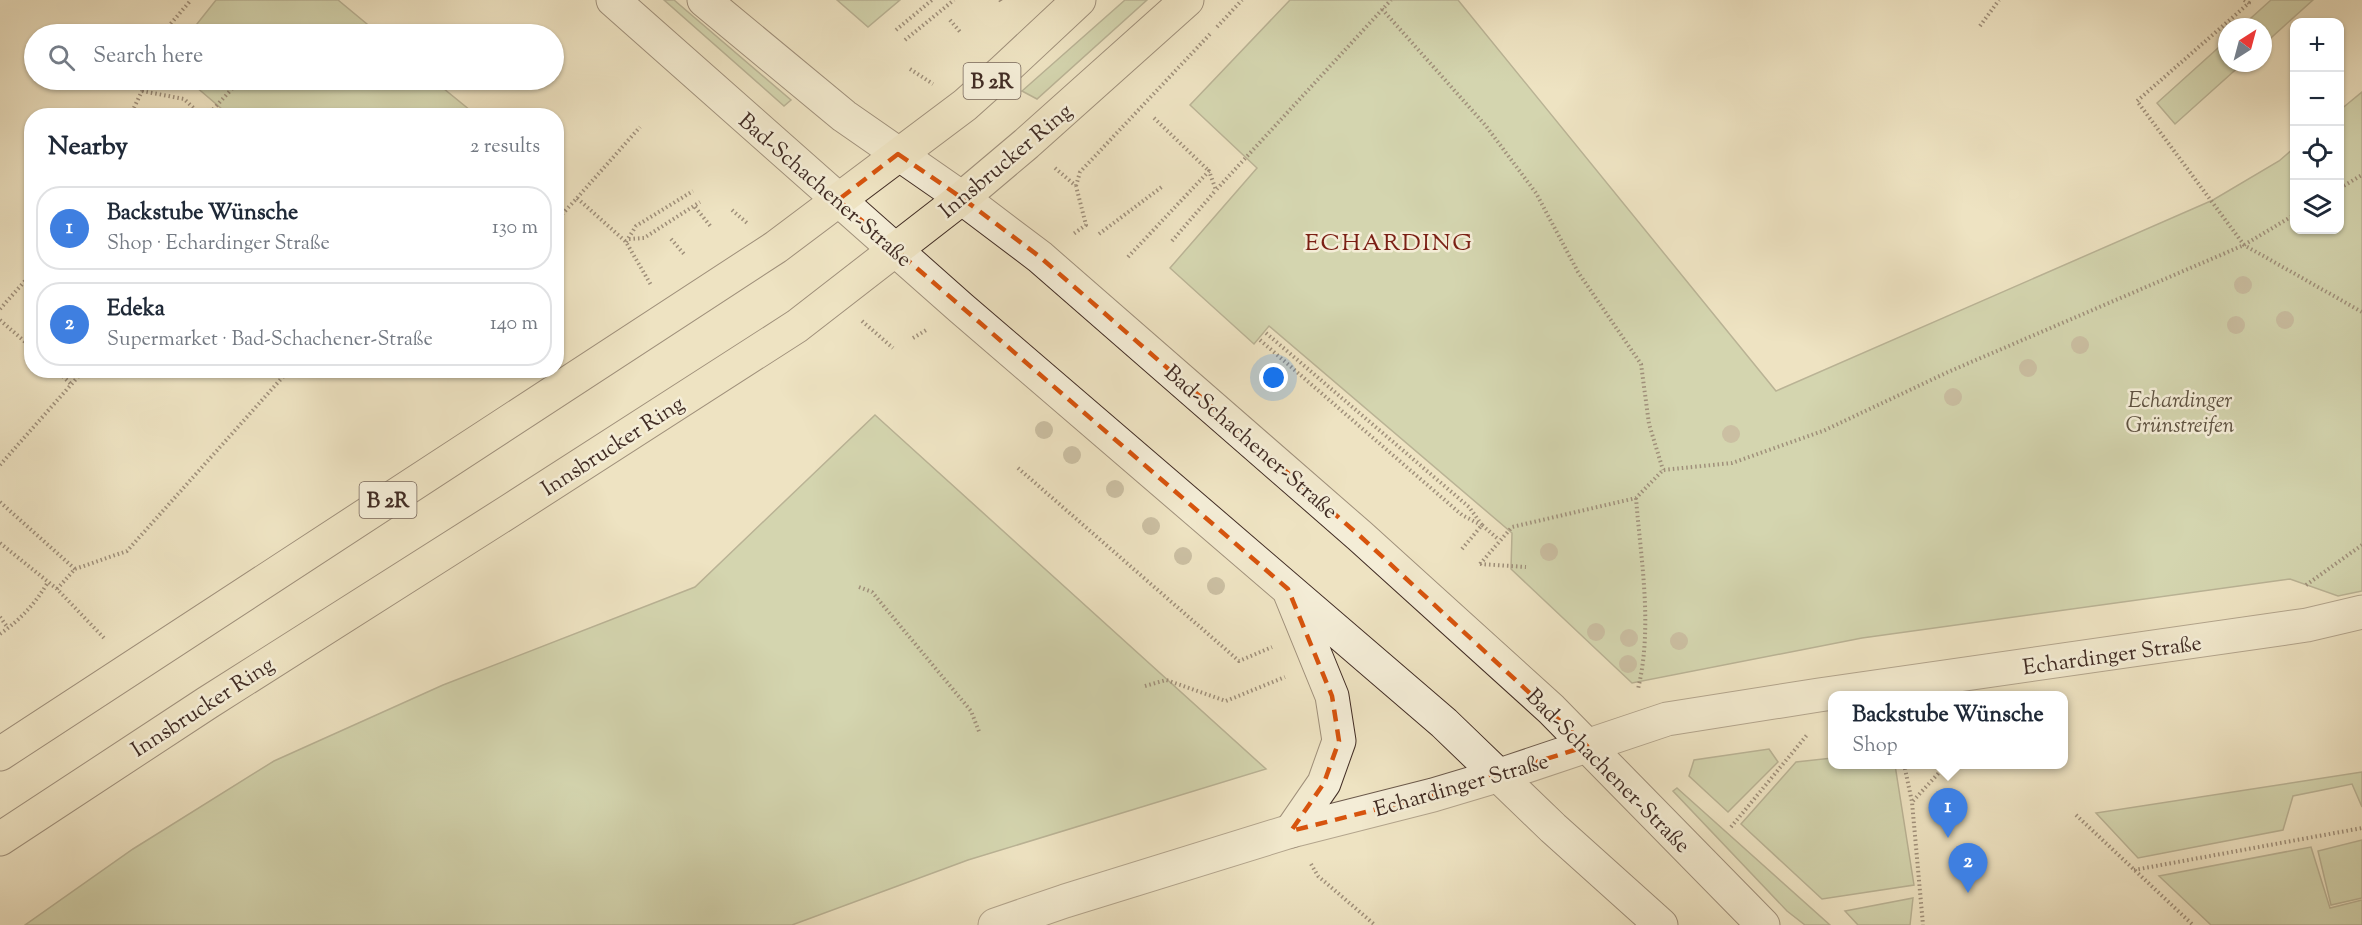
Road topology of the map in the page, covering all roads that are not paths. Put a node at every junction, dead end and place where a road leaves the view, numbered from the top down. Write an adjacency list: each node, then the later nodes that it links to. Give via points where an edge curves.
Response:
1 (613, 0): 7 (main road, Bad-Schachener-Straße)
2 (704, 0): 5 (main road, Bad-Schachener-Straße, via 844,116)
3 (1079, 0): 5 (main road, B 2R, via 1004,71)
4 (1186, 0): 6 (main road, Innsbrucker Ring)
5 (898, 154): 6 (main road, Bad-Schachener-Straße); 7 (main road, B 2R)
6 (963, 198): 8 (main road, Innsbrucker Ring); 13 (main road, Bad-Schachener-Straße, via 1040,257 1422,591)
7 (838, 200): 8 (main road, Bad-Schachener-Straße); 14 (main road, B 2R, via 776,247)
8 (895, 250): 9 (main road, Bad-Schachener-Straße); 17 (main road, Innsbrucker Ring, via 787,332)
9 (1288, 589): 15 (main road, Bad-Schachener-Straße); 16 (main road, via 1332,696 1339,741 1324,783)
10 (2362, 612): 11 (main road, Echardinger Straße, via 2307,625)
11 (1847, 691)
12 (1828, 694): 13 (main road, Echardinger Straße, via 1667,719)
13 (1587, 746): 15 (main road, Echardinger Straße); 20 (main road, Bad-Schachener-Straße)
14 (0, 754)
15 (1500, 775): 16 (main road, Echardinger Straße); 19 (main road, Bad-Schachener-Straße)
16 (1291, 831): 18 (main road, Echardinger Straße)
17 (0, 839)
18 (995, 925)
19 (1661, 925)
20 (1763, 925)

